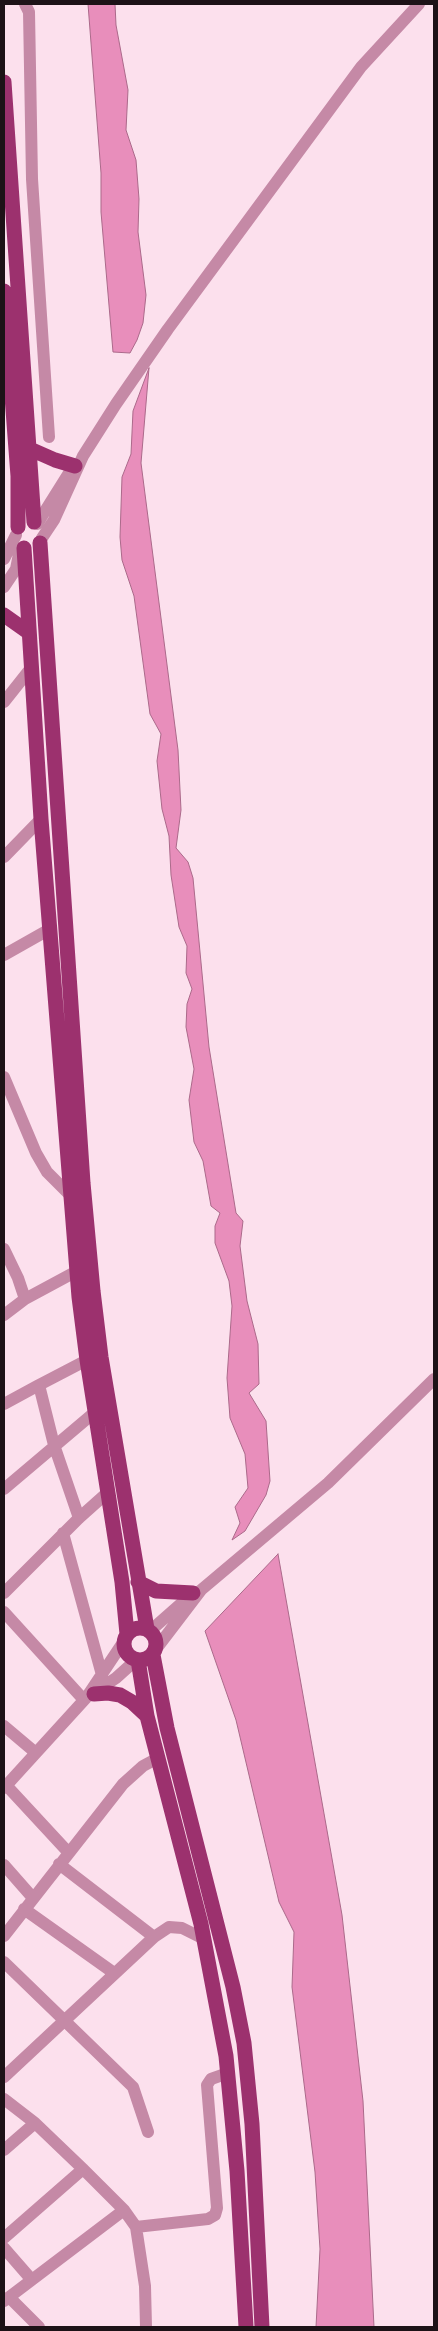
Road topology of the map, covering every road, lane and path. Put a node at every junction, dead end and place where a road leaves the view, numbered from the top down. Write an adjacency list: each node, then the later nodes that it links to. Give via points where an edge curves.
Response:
1 (419, 4): 7 (street, via 361,67 244,225)
2 (28, 7): 5 (street, via 32,179)
3 (4, 82): 6 (main road)
4 (4, 291): 9 (main road)
5 (49, 437)
6 (30, 449): 7 (main road, via 55,460); 8 (main road)
7 (79, 461): 8 (street, via 54,520)
8 (39, 532): 9 (main road, via 32,548); 9 (main road, via 27,522); 36 (main road, via 83,1183 101,1357)
9 (20, 539): 10 (street); 11 (street, via 16,569); 13 (main road)
10 (4, 559)
11 (4, 587)
12 (4, 615): 13 (main road)
13 (28, 632): 14 (main road)
14 (31, 668): 15 (street); 16 (main road)
15 (4, 702)
16 (41, 819): 17 (street); 18 (main road)
17 (4, 857)
18 (50, 929): 19 (street); 21 (main road)
19 (4, 955)
20 (5, 1083): 21 (street, via 36,1153 48,1172)
21 (71, 1196): 23 (main road)
22 (4, 1248): 24 (street)
23 (77, 1271): 24 (street); 26 (main road)
24 (25, 1299): 25 (street)
25 (4, 1315)
26 (87, 1360): 28 (street); 30 (main road)
27 (434, 1379): 37 (street, via 328,1484)
28 (40, 1386): 29 (street); 31 (street)
29 (4, 1404)
30 (95, 1412): 31 (street); 33 (main road)
31 (54, 1445): 32 (street); 34 (street)
32 (4, 1489)
33 (108, 1493): 34 (street); 41 (main road)
34 (79, 1518): 35 (street)
35 (63, 1534): 38 (street); 44 (street)
36 (138, 1582): 37 (main road, via 156,1591); 40 (main road)
37 (197, 1592): 40 (street); 42 (street)
38 (4, 1593)
39 (4, 1612): 45 (street)
40 (149, 1630): 41 (main road, via 136,1628); 42 (main road, via 155,1638)
41 (126, 1637): 43 (main road, via 125,1652); 44 (street)
42 (154, 1652): 43 (main road, via 146,1660); 78 (main road, via 167,1728 233,1987 244,2043 252,2124)
43 (137, 1660): 45 (street); 46 (main road)
44 (102, 1675): 45 (street)
45 (88, 1697): 46 (main road, via 108,1692 120,1695); 48 (street)
46 (148, 1716): 49 (main road)
47 (4, 1726): 48 (street)
48 (36, 1753): 50 (street)
49 (158, 1758): 51 (street, via 143,1766 123,1784); 58 (main road)
50 (5, 1786): 51 (street)
51 (68, 1852): 52 (street)
52 (59, 1864): 54 (street); 57 (street)
53 (4, 1866): 54 (street)
54 (33, 1898): 55 (street)
55 (24, 1909): 56 (street); 60 (street)
56 (4, 1936)
57 (154, 1937): 58 (street, via 169,1927 182,1928); 60 (street)
58 (204, 1939): 62 (main road)
59 (4, 1962): 61 (street)
60 (114, 1973): 61 (street)
61 (63, 2022): 63 (street); 66 (street, via 132,2087)
62 (228, 2073): 70 (street, via 211,2079 207,2085 215,2215 208,2219); 77 (main road)
63 (4, 2077)
64 (4, 2099): 65 (street)
65 (35, 2124): 67 (street); 68 (street)
66 (148, 2132)
67 (4, 2150)
68 (83, 2169): 69 (street); 71 (street)
69 (124, 2210): 70 (street); 73 (street)
70 (136, 2227): 76 (street, via 145,2286)
71 (4, 2238)
72 (4, 2248): 73 (street)
73 (31, 2278): 74 (street)
74 (6, 2299): 75 (street)
75 (39, 2327)
76 (146, 2327)
77 (246, 2327)
78 (262, 2327)

